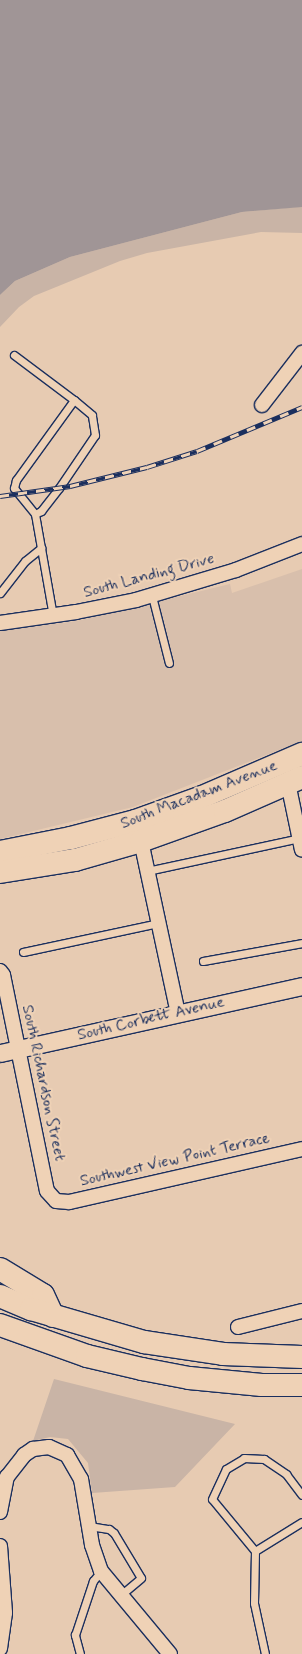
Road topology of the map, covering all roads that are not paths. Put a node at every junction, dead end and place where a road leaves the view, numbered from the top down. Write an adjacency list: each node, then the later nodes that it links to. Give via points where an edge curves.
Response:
1 (302, 353): 4 (street)
2 (14, 355): 3 (lane)
3 (74, 400): 5 (lane, via 16,480 14,488 17,494); 5 (lane, via 92,415 95,435 59,488 41,511)
4 (262, 405)
5 (35, 514): 7 (lane)
6 (302, 544): 9 (street, South Landing Drive, via 236,570)
7 (41, 548): 8 (lane, via 25,561); 10 (lane)
8 (0, 593)
9 (152, 596): 10 (street, South Landing Drive); 12 (lane)
10 (53, 616): 11 (street, South Landing Drive)
11 (0, 623)
12 (169, 663)
13 (302, 754): 15 (main road, South Macadam Avenue)
14 (295, 780): 16 (main road, South Macadam Avenue, via 225,811); 17 (street)
15 (191, 801): 16 (main road, via 156,819 144,830); 18 (main road, South Macadam Avenue, via 134,821 71,838)
16 (141, 841): 19 (street); 20 (main road, South Macadam Avenue, via 75,860)
17 (301, 844): 19 (lane)
18 (0, 852)
19 (147, 870): 21 (street)
20 (0, 872)
21 (158, 923): 23 (lane); 27 (street)
22 (302, 943): 24 (lane)
23 (23, 952)
24 (203, 961)
25 (0, 971): 28 (street, South Richardson Street, via 3,975)
26 (302, 986): 27 (street, South Corbett Avenue)
27 (178, 1013): 28 (street, South Corbett Avenue)
28 (18, 1049): 29 (street, South Corbett Avenue); 31 (street, South Richardson Street, via 47,1191)
29 (0, 1053)
30 (302, 1149): 31 (street, Southwest View Point Terrace, via 69,1202)
31 (56, 1201)
32 (0, 1269): 35 (main road, via 43,1295)
33 (0, 1296): 35 (main road)
34 (302, 1311): 37 (street)
35 (53, 1316): 38 (main road, via 144,1342 223,1354)
36 (0, 1325): 39 (main road, via 87,1356 142,1369 189,1378 262,1385)
37 (238, 1326)
38 (302, 1357)
39 (302, 1385)
40 (302, 1495): 45 (lane, via 286,1474 264,1460 244,1458 226,1470 212,1499)
41 (0, 1512): 43 (street, via 4,1487 14,1464 34,1450 55,1448 67,1455 77,1469)
42 (302, 1522): 45 (lane)
43 (89, 1526): 46 (street, via 94,1553); 47 (lane, via 109,1529 114,1533 141,1578)
44 (0, 1546): 48 (street, via 5,1613)
45 (255, 1551): 51 (lane, via 254,1603)
46 (101, 1571): 47 (street); 49 (lane, via 93,1581 75,1635)
47 (121, 1595): 50 (street)
48 (0, 1649)
49 (80, 1654)
50 (170, 1654)
51 (265, 1654)

